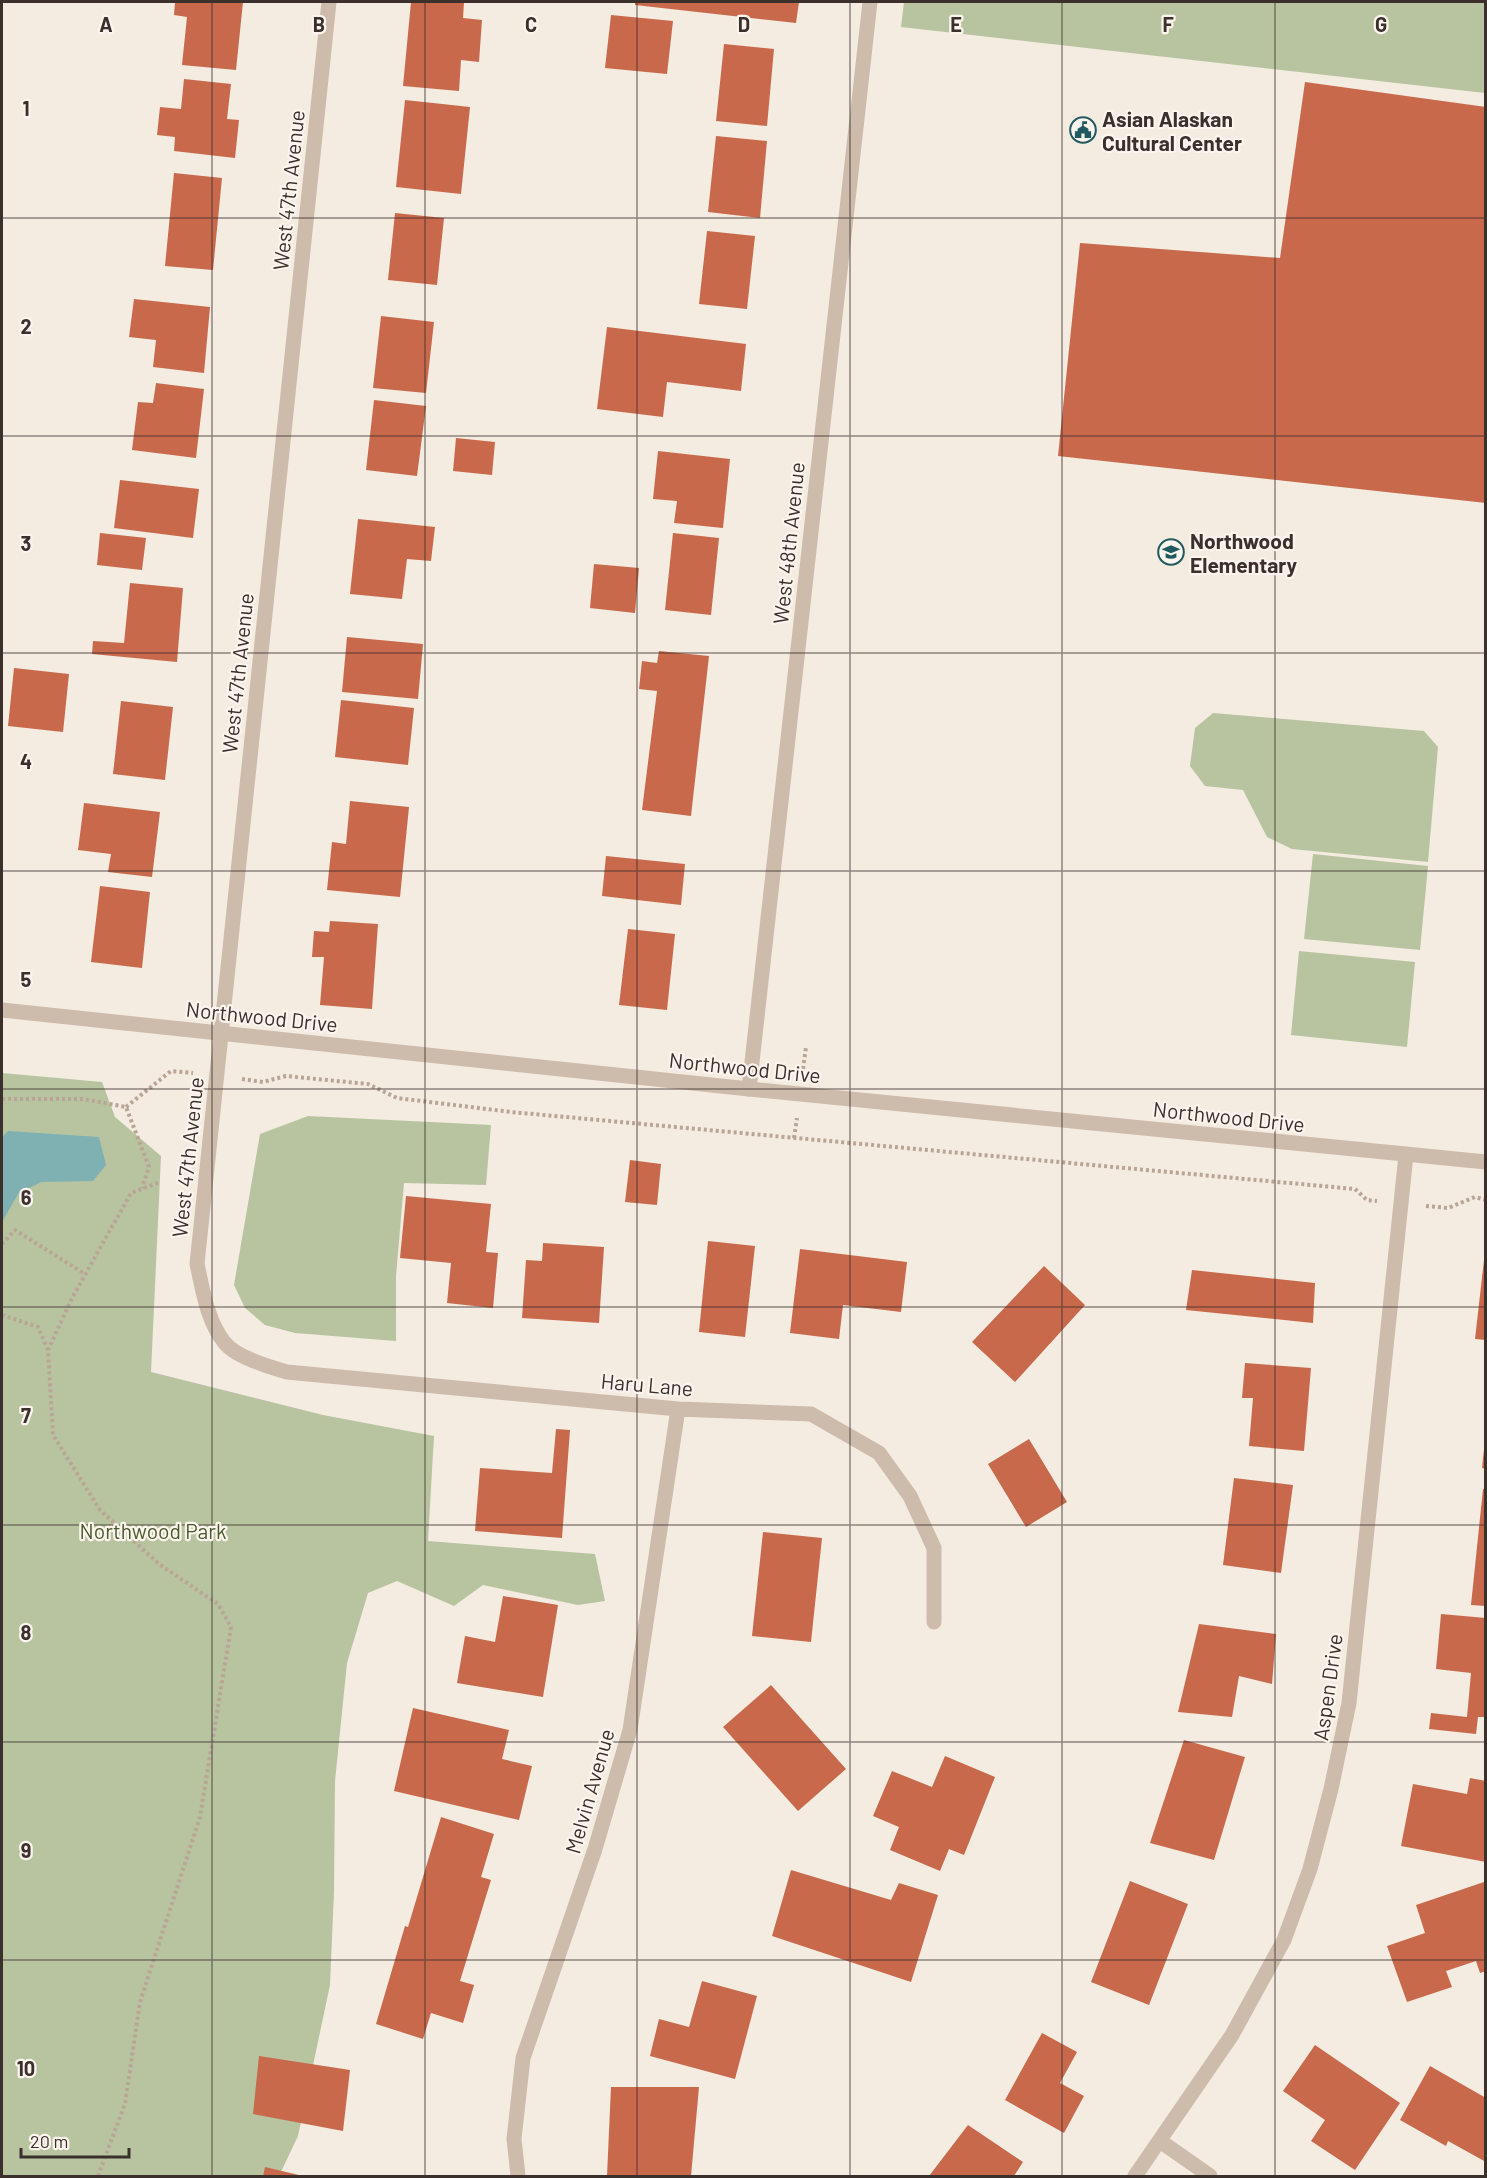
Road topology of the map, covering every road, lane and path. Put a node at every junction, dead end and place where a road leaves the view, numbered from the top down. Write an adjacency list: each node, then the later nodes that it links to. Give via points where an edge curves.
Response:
1 (329, 2): 4 (street, West 47th Avenue)
2 (870, 2): 6 (street, West 48th Avenue)
3 (2, 1010): 4 (street, Northwood Drive)
4 (220, 1033): 5 (street, West 47th Avenue); 6 (street, Northwood Drive)
5 (216, 1076): 8 (path, via 171,1071); 14 (path, via 263,1082 286,1076 368,1084 397,1098 511,1112 1355,1189 1367,1200); 18 (street, West 47th Avenue, via 197,1264 207,1310)
6 (749, 1089): 9 (street, Northwood Drive)
7 (2, 1099): 8 (path, via 83,1099)
8 (126, 1107): 12 (path, via 149,1167)
9 (1406, 1155): 10 (street, Northwood Drive); 14 (street, Aspen Drive)
10 (1485, 1162)
11 (159, 1182): 12 (path)
12 (142, 1189): 16 (path, via 131,1193)
13 (1485, 1200): 14 (path, via 1475,1197 1448,1208)
14 (1401, 1204): 22 (street, Aspen Drive, via 1349,1703 1331,1789 1310,1869 1284,1940 1232,2036)
15 (2, 1244): 16 (path, via 15,1230)
16 (85, 1274): 19 (path)
17 (2, 1315): 19 (path, via 38,1327)
18 (225, 1344): 20 (street, Haru Lane, via 254,1362 287,1372)
19 (48, 1350): 23 (path, via 53,1435 100,1510 159,1564 218,1604 231,1627 200,1817 140,2002 125,2104)
20 (678, 1409): 21 (street, Haru Lane, via 811,1414 879,1453 910,1496 934,1548); 24 (street, Melvin Avenue, via 630,1730 595,1849 523,2058 514,2139)
21 (934, 1622)
22 (1160, 2141): 25 (street, Aspen Drive); 26 (street)
23 (98, 2176)
24 (518, 2176)
25 (1135, 2176)
26 (1210, 2176)

